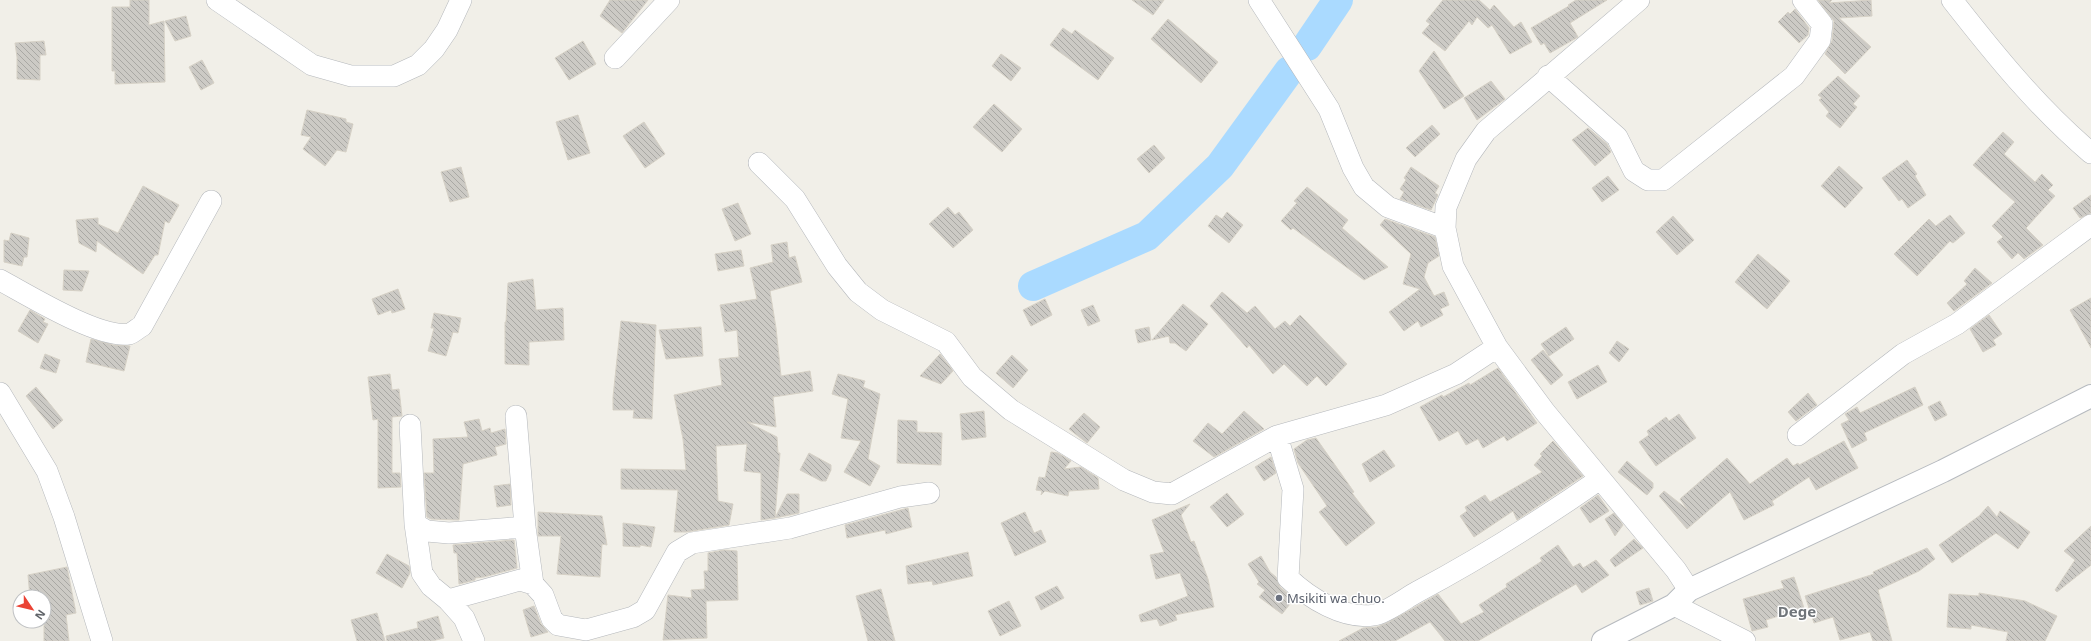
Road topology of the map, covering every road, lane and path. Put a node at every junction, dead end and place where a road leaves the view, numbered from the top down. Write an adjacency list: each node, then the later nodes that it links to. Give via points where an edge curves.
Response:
1 (217, 0): 2 (street, via 312,65 351,76 394,76 418,65 434,48 447,30)
2 (461, 0)
3 (669, 0): 8 (street)
4 (1639, 0): 9 (street)
5 (1803, 0): 9 (street, via 1822,24 1820,40 1794,76 1663,180 1648,180 1634,172 1617,137)
6 (1952, 0): 10 (street, via 2006,69 2062,128)
7 (1262, 1): 14 (street, via 1329,109 1353,168 1364,187 1388,207)
8 (615, 58)
9 (1548, 76): 14 (street, via 1486,131 1466,159 1446,207)
10 (2091, 153)
11 (760, 163): 22 (street, via 795,198 837,266 858,292 882,310 946,342 972,377 1011,410 1124,480 1153,492 1172,494)
12 (211, 201): 15 (street, via 142,326 129,334 108,332 79,322)
13 (2091, 225): 21 (street, via 1957,324 1903,354)
14 (1445, 228): 16 (street, via 1453,266)
15 (0, 280)
16 (1497, 346): 22 (street, via 1456,374 1386,405); 23 (street, via 1545,412)
17 (0, 393): 32 (street, via 47,472)
18 (2091, 396): 28 (main road, via 1943,471)
19 (516, 416): 26 (street)
20 (410, 425): 25 (street)
21 (1798, 435)
22 (1277, 436): 23 (street, via 1293,489 1288,578 1299,588 1333,608 1354,615 1375,615 1471,564)
23 (1600, 479): 28 (street, via 1676,570)
24 (929, 493): 31 (street, via 900,497 790,528 692,543 678,552 645,610)
25 (415, 524): 26 (street, via 427,531 449,533); 29 (street, via 422,573 431,586)
26 (525, 527): 27 (street)
27 (533, 584): 29 (street, via 520,580); 31 (street, via 543,595 552,619 558,625)
28 (1689, 590): 30 (main road)
29 (448, 600): 33 (street, via 464,618)
30 (1674, 605): 34 (main road); 35 (street)
31 (588, 635)
32 (102, 641)
33 (474, 641)
34 (1604, 641)
35 (1746, 641)

